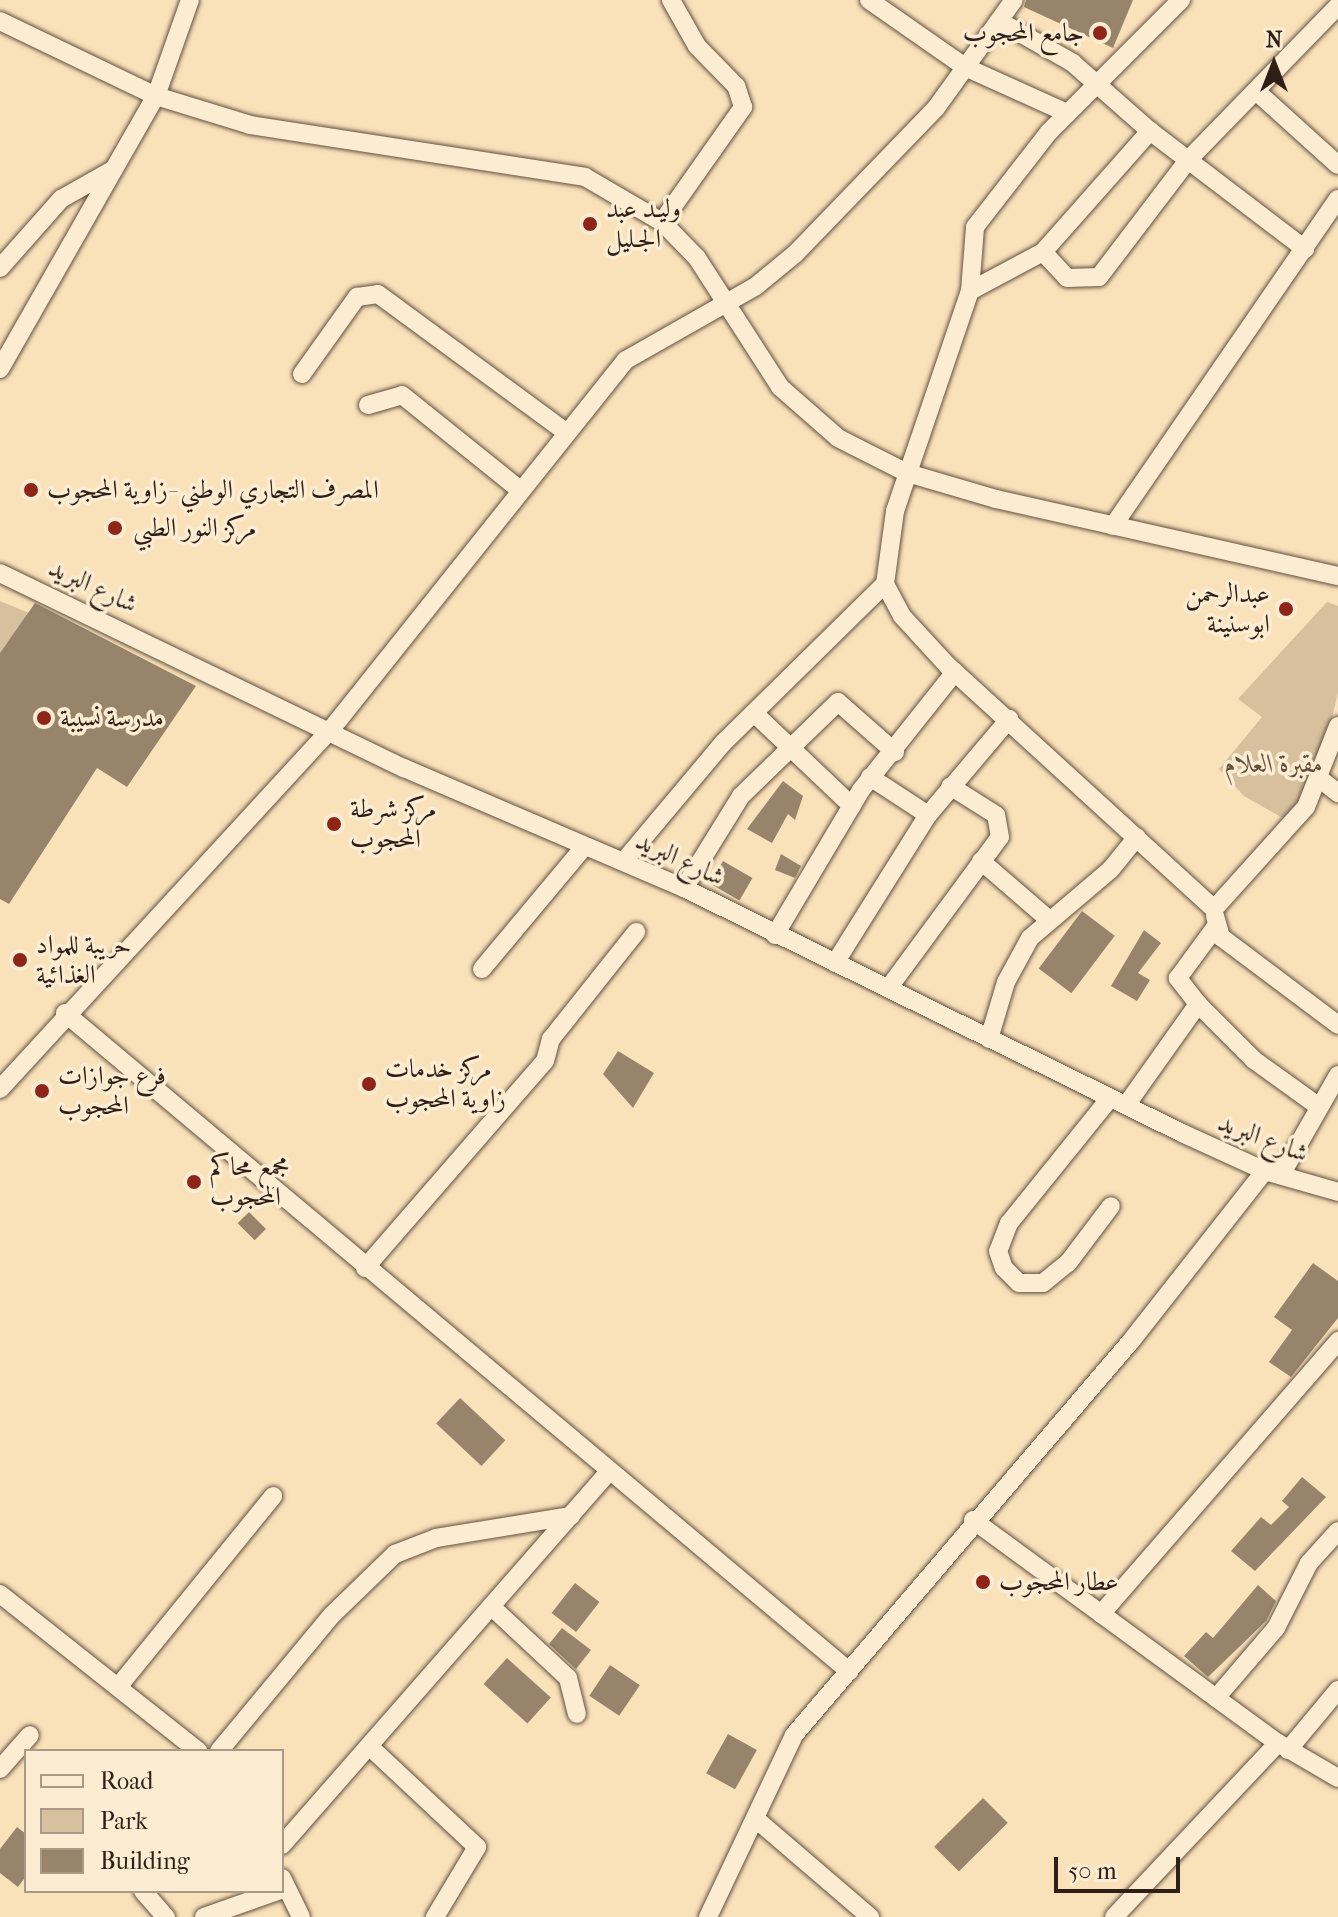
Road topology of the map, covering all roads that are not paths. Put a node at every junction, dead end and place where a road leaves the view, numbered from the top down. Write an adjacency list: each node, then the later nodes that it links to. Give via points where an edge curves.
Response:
1 (190, 0): 12 (street)
2 (671, 0): 19 (street, via 697,46 736,86 743,107)
3 (869, 0): 9 (street)
4 (1014, 0): 8 (street)
5 (1181, 0): 10 (street)
6 (1338, 6): 11 (street)
7 (0, 21): 12 (street)
8 (999, 21): 9 (street); 10 (street, via 1042,42)
9 (965, 67): 13 (street); 24 (street, via 841,211)
10 (1102, 87): 13 (street); 14 (street)
11 (1256, 91): 15 (street); 16 (street)
12 (156, 96): 17 (street); 19 (street, via 310,138 544,165 585,177)
13 (1067, 113): 23 (street, via 975,227)
14 (1150, 131): 15 (street); 21 (street)
15 (1188, 160): 20 (street); 21 (street, via 1099,277 1067,278)
16 (1338, 165)
17 (116, 167): 22 (street, via 61,199); 25 (street)
18 (1338, 199): 20 (street)
19 (662, 222): 24 (street)
20 (1305, 249): 31 (street)
21 (1043, 252): 23 (street)
22 (0, 268)
23 (970, 291): 29 (street)
24 (726, 304): 28 (street, via 626,360); 29 (street, via 762,364 801,407 838,438)
25 (0, 369)
26 (302, 374): 28 (street, via 357,297 378,294)
27 (368, 405): 30 (street, via 402,395)
28 (566, 432): 30 (street)
29 (907, 473): 31 (street); 34 (street, via 886,546)
30 (520, 490): 39 (street)
31 (1113, 526): 33 (street)
32 (0, 573): 39 (street, شارع البريد)
33 (1338, 576)
34 (885, 584): 35 (street, via 902,616); 36 (street)
35 (955, 672): 37 (street); 41 (street)
36 (754, 713): 40 (street); 50 (street)
37 (1009, 719): 44 (street); 48 (street)
38 (1338, 726): 43 (street)
39 (332, 728): 49 (street, شارع البريد); 61 (street)
40 (791, 747): 41 (street, via 840,702); 46 (street); 52 (street, via 741,796)
41 (895, 752): 42 (street)
42 (870, 777): 46 (street); 47 (street)
43 (1320, 779): 45 (street); 53 (street, via 1306,807)
44 (950, 786): 47 (street); 51 (street, via 1000,820 1000,837)
45 (1338, 793)
46 (852, 806): 56 (street)
47 (928, 815): 57 (street)
48 (1137, 837): 53 (street); 54 (street, via 1111,869)
49 (584, 847): 50 (street, شارع البريد); 58 (street)
50 (624, 861): 52 (street, شارع البريد)
51 (981, 861): 54 (street); 59 (street)
52 (684, 888): 56 (street, شارع البريد)
53 (1215, 917): 60 (street, via 1178,978); 62 (street, via 1263,971)
54 (1047, 918): 63 (street, via 1016,957)
55 (636, 932): 71 (street, via 551,1039 545,1061)
56 (775, 935): 57 (street, شارع البريد)
57 (835, 963): 59 (street, شارع البريد)
58 (482, 969)
59 (890, 986): 63 (street, شارع البريد)
60 (1198, 1004): 66 (street); 67 (street, via 1254,1060)
61 (65, 1013): 65 (street); 71 (street)
62 (1338, 1025)
63 (989, 1039): 66 (street, شارع البريد)
64 (1338, 1075): 67 (street)
65 (0, 1089)
66 (1119, 1101): 68 (street, شارع البريد); 70 (street, via 1009,1223 998,1251 1004,1268 1019,1283 1043,1283 1068,1263)
67 (1318, 1106): 68 (street)
68 (1273, 1173): 69 (street, شارع البريد); 76 (street)
69 (1337, 1190)
70 (1111, 1206)
71 (365, 1268): 73 (street)
72 (1338, 1341): 80 (street)
73 (608, 1473): 75 (street); 81 (street)
74 (273, 1496): 82 (street)
75 (571, 1516): 79 (street); 90 (street, via 436,1538 395,1554 332,1615)
76 (973, 1520): 80 (street); 81 (street)
77 (1338, 1531): 84 (street, via 1309,1563 1276,1628)
78 (0, 1594): 82 (street)
79 (494, 1609): 85 (street, via 568,1678); 87 (street)
80 (1101, 1614): 84 (street)
81 (849, 1671): 93 (street, via 794,1735)
82 (118, 1687): 89 (street)
83 (1338, 1690): 88 (street)
84 (1216, 1698): 88 (street)
85 (577, 1714)
86 (30, 1735): 91 (street)
87 (369, 1746): 94 (street); 101 (street, via 477,1847)
88 (1283, 1746): 92 (street); 104 (street)
89 (191, 1749)
90 (221, 1749)
91 (0, 1769)
92 (1338, 1778)
93 (757, 1820): 102 (street); 103 (street)
94 (284, 1843)
95 (284, 1890): 100 (street)
96 (145, 1893): 98 (street)
97 (266, 1893): 99 (street)
98 (166, 1917)
99 (204, 1917)
100 (301, 1917)
101 (435, 1917)
102 (708, 1917)
103 (870, 1917)
104 (1114, 1917)

